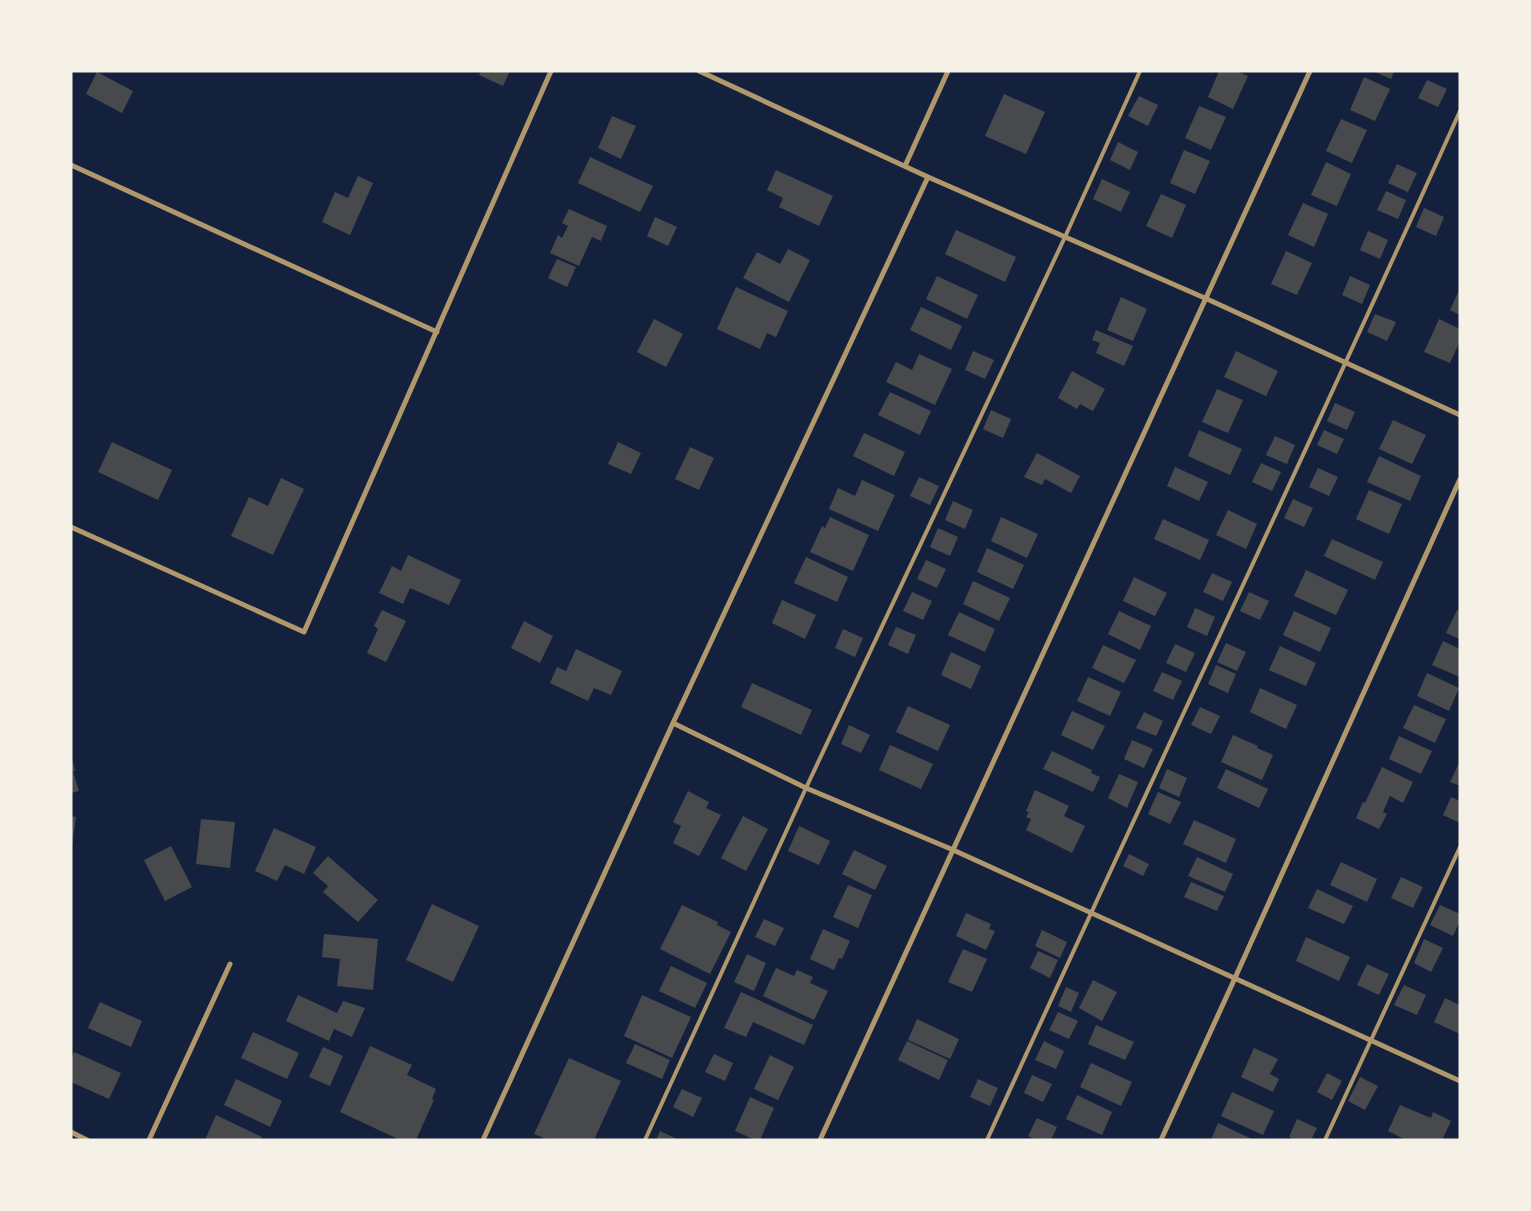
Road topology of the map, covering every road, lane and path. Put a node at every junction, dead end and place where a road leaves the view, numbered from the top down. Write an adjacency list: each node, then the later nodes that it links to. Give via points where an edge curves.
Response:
1 (551, 71): 12 (street)
2 (699, 71): 8 (street)
3 (948, 71): 8 (street)
4 (1140, 71): 10 (lane)
5 (1310, 71): 11 (street)
6 (1460, 111): 13 (lane)
7 (71, 165): 12 (street)
8 (905, 166): 9 (street)
9 (928, 177): 10 (street); 17 (street)
10 (1065, 237): 11 (street); 18 (lane)
11 (1207, 298): 13 (street); 20 (street)
12 (437, 332): 16 (street, via 304,632)
13 (1347, 363): 14 (street); 21 (lane)
14 (1460, 415)
15 (1460, 479): 23 (street)
16 (71, 527)
17 (673, 723): 18 (street); 29 (street)
18 (806, 788): 20 (street); 30 (lane)
19 (1460, 847): 24 (lane)
20 (951, 849): 21 (street); 31 (street)
21 (1090, 912): 23 (street); 32 (lane)
22 (230, 964): 28 (street)
23 (1235, 978): 24 (street); 33 (street)
24 (1370, 1040): 25 (street); 34 (lane)
25 (1460, 1081)
26 (71, 1132): 27 (street)
27 (87, 1140)
28 (149, 1140)
29 (483, 1140)
30 (644, 1140)
31 (820, 1140)
32 (986, 1140)
33 (1161, 1140)
34 (1324, 1140)

